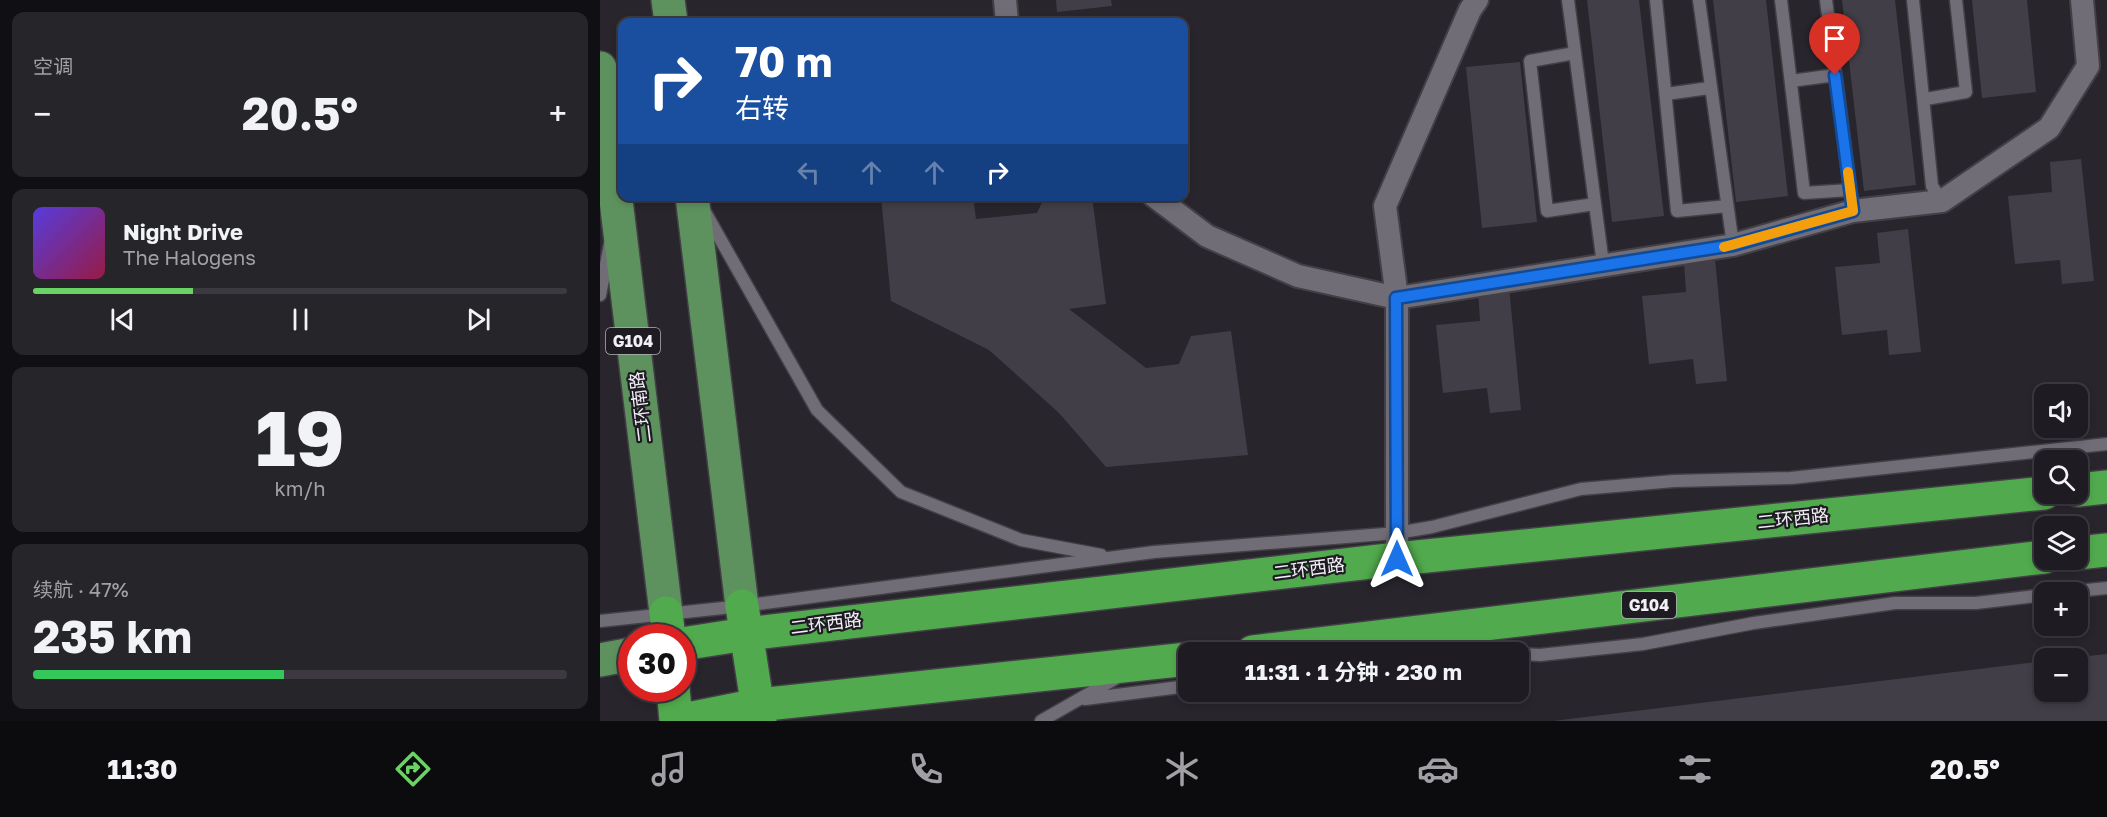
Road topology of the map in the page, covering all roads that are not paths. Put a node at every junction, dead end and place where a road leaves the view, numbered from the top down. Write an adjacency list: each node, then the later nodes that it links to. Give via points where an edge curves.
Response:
1 (668, 0): 12 (main road)
2 (1005, 0): 13 (street)
3 (1477, 0): 32 (street, via 1385,206)
4 (1568, 0): 14 (lane)
5 (1656, 0): 19 (lane)
6 (1699, 0): 18 (lane)
7 (1781, 0): 17 (lane)
8 (1826, 0): 16 (lane)
9 (1913, 0): 20 (lane)
10 (1956, 0): 20 (lane, via 1966,92)
11 (2082, 0): 25 (street, via 2088,66 2049,128)
12 (670, 18)
13 (1007, 18)
14 (1575, 53): 26 (lane); 26 (lane, via 1530,61 1547,211)
15 (600, 68): 28 (main road, 二环南路 / G104)
16 (1835, 75): 17 (lane); 21 (lane)
17 (1791, 81): 21 (lane, via 1804,193)
18 (1710, 88): 19 (lane); 27 (lane)
19 (1666, 94): 27 (lane, via 1677,211)
20 (1926, 99): 25 (lane, via 1932,186)
21 (1851, 200): 25 (street); 29 (street)
22 (695, 201): 45 (main road)
23 (697, 201): 40 (lane, via 817,410 901,492 1021,540)
24 (1162, 201): 32 (street, via 1207,236 1298,276)
25 (1942, 201)
26 (1595, 204): 30 (lane)
27 (1727, 206): 29 (lane)
28 (617, 207): 31 (lane); 48 (main road, 二环南路 / G104)
29 (1733, 245): 30 (street)
30 (1603, 264): 32 (street)
31 (600, 295)
32 (1396, 298): 37 (street)
33 (2107, 444): 37 (lane, via 1791,478 1674,481 1581,489 1432,527)
34 (2107, 487): 35 (highway)
35 (2088, 489)
36 (2034, 494): 37 (highway, 二环西路)
37 (1397, 546): 40 (lane); 45 (highway, 二环西路)
38 (2107, 550): 39 (highway)
39 (2088, 552)
40 (1114, 557): 45 (lane)
41 (2034, 558): 51 (highway, G104)
42 (2107, 588): 43 (lane)
43 (2088, 590)
44 (2034, 596): 52 (lane, via 1976,603 1895,603 1643,644)
45 (744, 620): 49 (lane); 50 (highway, 二环西路); 60 (highway)
46 (600, 621): 47 (lane)
47 (640, 624)
48 (667, 624)
49 (693, 624)
50 (696, 639)
51 (1336, 642)
52 (1529, 655)
53 (618, 657): 54 (main road)
54 (600, 660)
55 (1178, 660): 56 (highway)
56 (1144, 662): 58 (lane); 60 (highway)
57 (1178, 687): 58 (lane)
58 (1078, 700): 62 (lane)
59 (675, 702): 61 (highway)
60 (759, 713): 61 (highway)
61 (677, 721)
62 (1041, 721)

